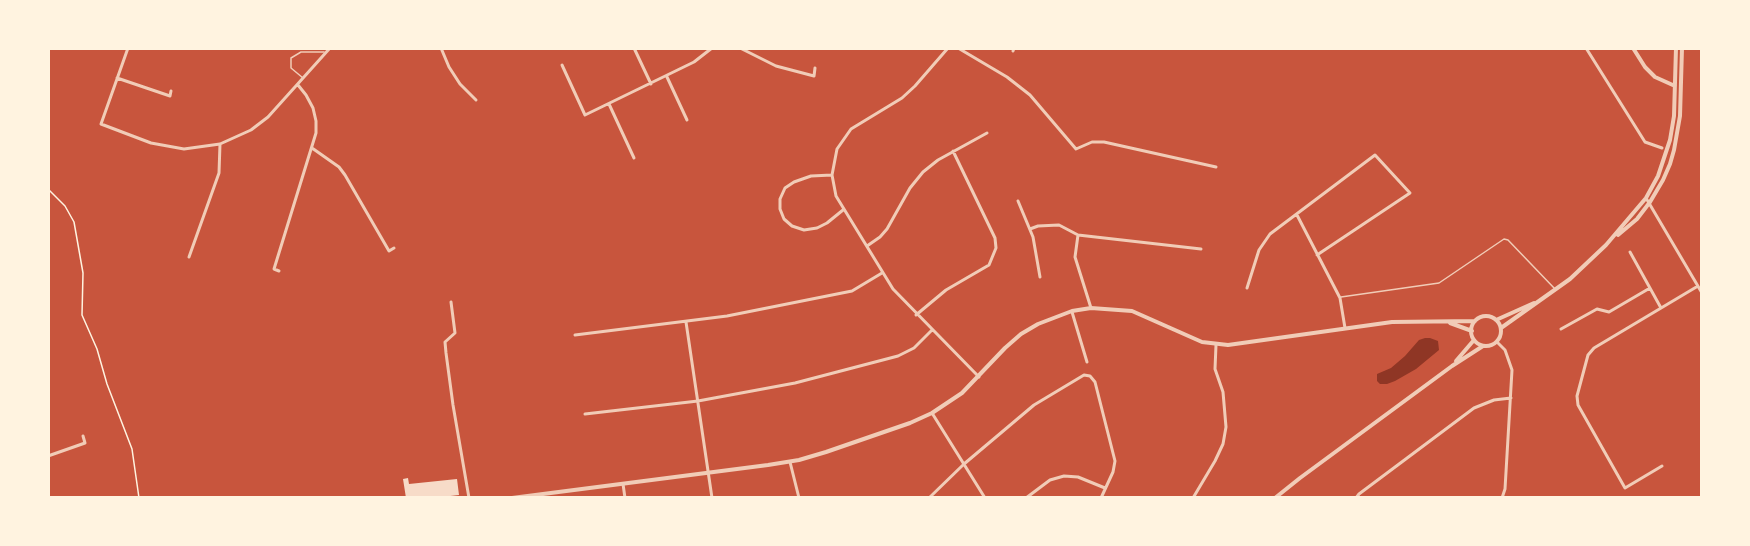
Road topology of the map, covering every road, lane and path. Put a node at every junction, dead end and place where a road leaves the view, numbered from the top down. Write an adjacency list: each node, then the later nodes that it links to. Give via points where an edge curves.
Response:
1 (128, 48): 17 (street)
2 (330, 48): 13 (street)
3 (441, 48): 23 (street, via 460,84)
4 (634, 48): 19 (street)
5 (712, 48): 16 (street)
6 (740, 48): 15 (street, via 776,66 814,76)
7 (948, 48): 33 (street, via 902,98 851,129 837,149)
8 (958, 48): 32 (street, via 1030,95 1076,148 1104,142)
9 (1586, 48): 29 (street, via 1645,142)
10 (1633, 48): 21 (street, via 1655,77)
11 (1676, 48): 21 (street)
12 (1682, 48): 21 (street)
13 (326, 52): 18 (street); 18 (lane, via 301,52 291,58 291,68)
14 (562, 65): 24 (street, via 585,115)
15 (815, 68)
16 (667, 76): 19 (street); 25 (street)
17 (117, 78): 22 (street, via 170,96); 27 (street, via 102,124 166,146 184,149)
18 (303, 79): 20 (street)
19 (651, 84): 24 (street)
20 (298, 85): 27 (street, via 251,130); 28 (street, via 316,121)
21 (1678, 87): 35 (street, via 1670,140); 37 (street, via 1680,116 1674,150)
22 (171, 91)
23 (476, 100)
24 (609, 104): 31 (street)
25 (687, 120)
26 (987, 133): 30 (street)
27 (220, 144): 48 (street, via 219,173)
28 (312, 148): 44 (street, via 339,167 389,251); 49 (street, via 274,269)
29 (1662, 148)
30 (953, 151): 43 (street, via 923,172 887,229); 63 (street, via 995,238 996,248 989,265 946,290)
31 (634, 158)
32 (1216, 167)
33 (832, 175): 38 (street, via 836,196); 38 (street, via 794,182 785,188 780,209 784,219 804,230 817,228)
34 (48, 189): 93 (path, via 74,222 83,273 82,315 132,449)
35 (1646, 198): 37 (street); 42 (street)
36 (1018, 201): 40 (street)
37 (1650, 202): 42 (street, via 1637,219); 52 (street)
38 (844, 210): 43 (street)
39 (1297, 214): 47 (street); 47 (street, via 1375,155 1410,193); 53 (street, via 1263,242)
40 (1030, 229): 41 (street, via 1059,225); 51 (street)
41 (1078, 235): 45 (street); 60 (street, via 1077,262)
42 (1606, 245): 55 (street)
43 (867, 247): 50 (street)
44 (394, 248)
45 (1201, 249)
46 (1630, 252): 54 (street)
47 (1317, 255): 57 (street)
48 (189, 257)
49 (279, 271)
50 (883, 273): 63 (street); 67 (street, via 852,291)
51 (1040, 277)
52 (1698, 286): 56 (street); 61 (street)
53 (1247, 288)
54 (1650, 288): 61 (street); 70 (street, via 1609,312 1597,309)
55 (1555, 290): 57 (lane, via 1504,239 1439,283); 58 (street)
56 (1702, 293)
57 (1340, 298): 68 (street)
58 (1543, 299): 64 (street); 69 (street)
59 (451, 302): 94 (street, via 455,333 445,342 446,353)
60 (1091, 308): 62 (street); 76 (street, via 1132,311)
61 (1661, 308): 89 (street, via 1594,348 1588,355 1577,396 1578,405 1625,488)
62 (1072, 311): 78 (street); 80 (street, via 1021,334)
63 (916, 315): 71 (street)
64 (1496, 320): 66 (street, via 1485,316); 69 (street)
65 (1447, 321): 66 (street); 68 (street); 72 (street)
66 (1475, 321): 72 (street)
67 (686, 322): 73 (street); 82 (street)
68 (1345, 328): 76 (street, via 1240,345)
69 (1501, 328): 75 (street)
70 (1561, 329)
71 (932, 330): 80 (street); 82 (street, via 914,348 898,356 795,383)
72 (1472, 331): 74 (street)
73 (575, 335)
74 (1474, 340): 77 (street); 79 (street)
75 (1497, 342): 77 (street); 81 (street, via 1505,350 1512,370)
76 (1216, 345): 103 (street, via 1215,369 1223,392 1226,427 1223,444)
77 (1483, 345): 79 (street)
78 (1087, 362)
79 (1452, 366): 104 (street)
80 (979, 376): 83 (street)
81 (1511, 398): 105 (street, via 1474,408); 106 (street)
82 (698, 400): 84 (street); 90 (street)
83 (932, 413): 87 (street); 88 (street)
84 (585, 414)
85 (83, 436): 86 (street, via 85,443)
86 (48, 456)
87 (790, 462): 90 (street); 98 (street)
88 (964, 464): 92 (street, via 1034,405 1077,377 1090,376 1095,382 1115,461); 99 (street); 100 (street)
89 (1662, 466)
90 (708, 473): 91 (street); 97 (street)
91 (623, 484): 95 (street); 96 (street)
92 (1105, 488): 101 (street, via 1064,476 1045,483); 102 (street)
93 (139, 498)
94 (469, 498)
95 (512, 498)
96 (625, 498)
97 (712, 498)
98 (799, 498)
99 (929, 498)
100 (985, 498)
101 (1026, 498)
102 (1101, 498)
103 (1193, 498)
104 (1275, 498)
105 (1356, 498)
106 (1502, 498)

